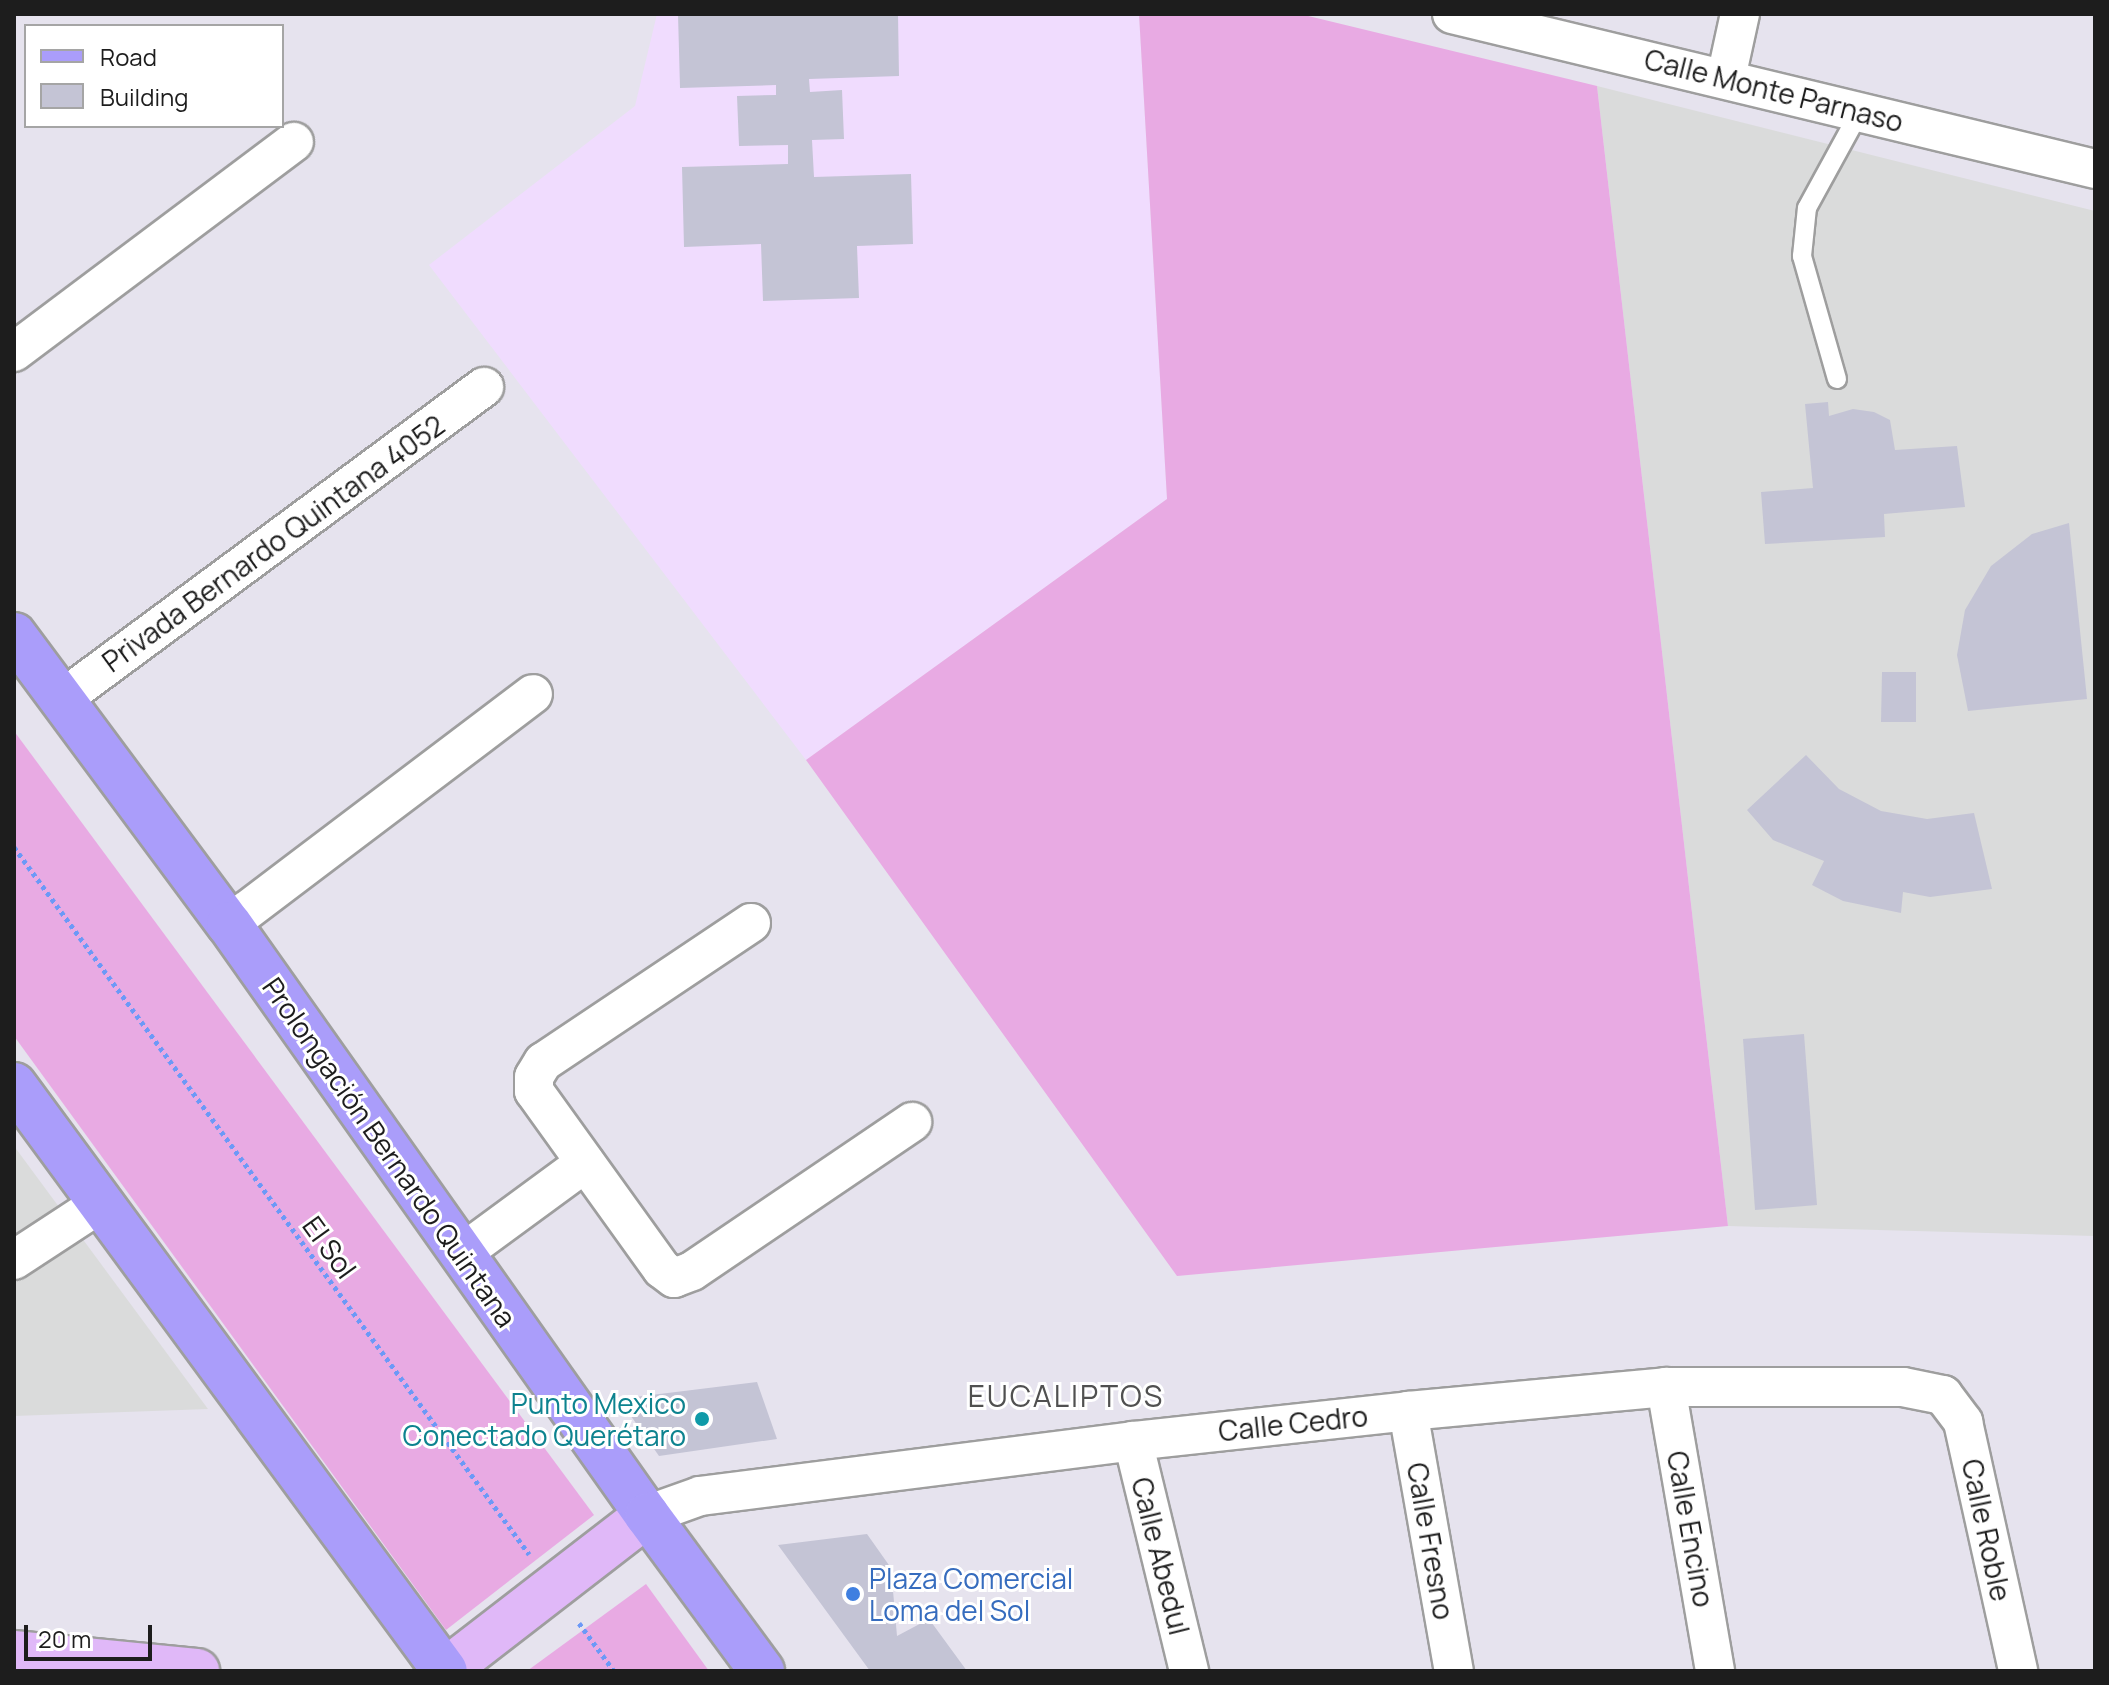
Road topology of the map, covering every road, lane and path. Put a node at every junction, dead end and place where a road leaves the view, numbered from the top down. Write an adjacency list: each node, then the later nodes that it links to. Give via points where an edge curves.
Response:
1 (1452, 14): 3 (street, Calle Monte Parnaso)
2 (1740, 14): 3 (street)
3 (1726, 78): 4 (street, Calle Monte Parnaso)
4 (1860, 111): 6 (street, Calle Monte Parnaso); 8 (lane, via 1807,208 1802,256)
5 (294, 142): 7 (street)
6 (2095, 169)
7 (14, 352)
8 (1837, 379)
9 (484, 387): 12 (street, Privada Bernardo Quintana 4052)
10 (14, 635): 12 (main road, Prolongación Bernardo Quintana)
11 (533, 694): 15 (street)
12 (62, 699): 15 (main road, Prolongación Bernardo Quintana)
13 (14, 847): 27 (path, El Sol)
14 (751, 923): 18 (street, via 543,1062 534,1077 534,1091)
15 (229, 924): 20 (main road, Prolongación Bernardo Quintana)
16 (14, 1085): 19 (main road)
17 (912, 1122): 18 (street, via 692,1271 674,1278)
18 (585, 1163): 20 (street)
19 (101, 1203): 21 (street); 30 (main road)
20 (461, 1254): 26 (main road, Prolongación Bernardo Quintana)
21 (14, 1260)
22 (1666, 1387): 23 (street, Calle Cedro, via 1903,1387); 24 (street, Calle Cedro); 35 (street, Calle Encino)
23 (1943, 1395): 36 (street, Calle Roble, via 1963,1422)
24 (1408, 1411): 25 (street, Calle Cedro); 34 (street, Calle Fresno)
25 (1133, 1441): 26 (street, Calle Cedro, via 700,1496); 33 (street, Calle Abedul)
26 (647, 1515): 27 (street); 32 (main road, Prolongación Bernardo Quintana)
27 (553, 1587): 30 (street); 31 (path, El Sol)
28 (14, 1653): 29 (street)
29 (197, 1671)
30 (445, 1671)
31 (614, 1671)
32 (762, 1671)
33 (1189, 1671)
34 (1454, 1671)
35 (1715, 1671)
36 (2018, 1671)

